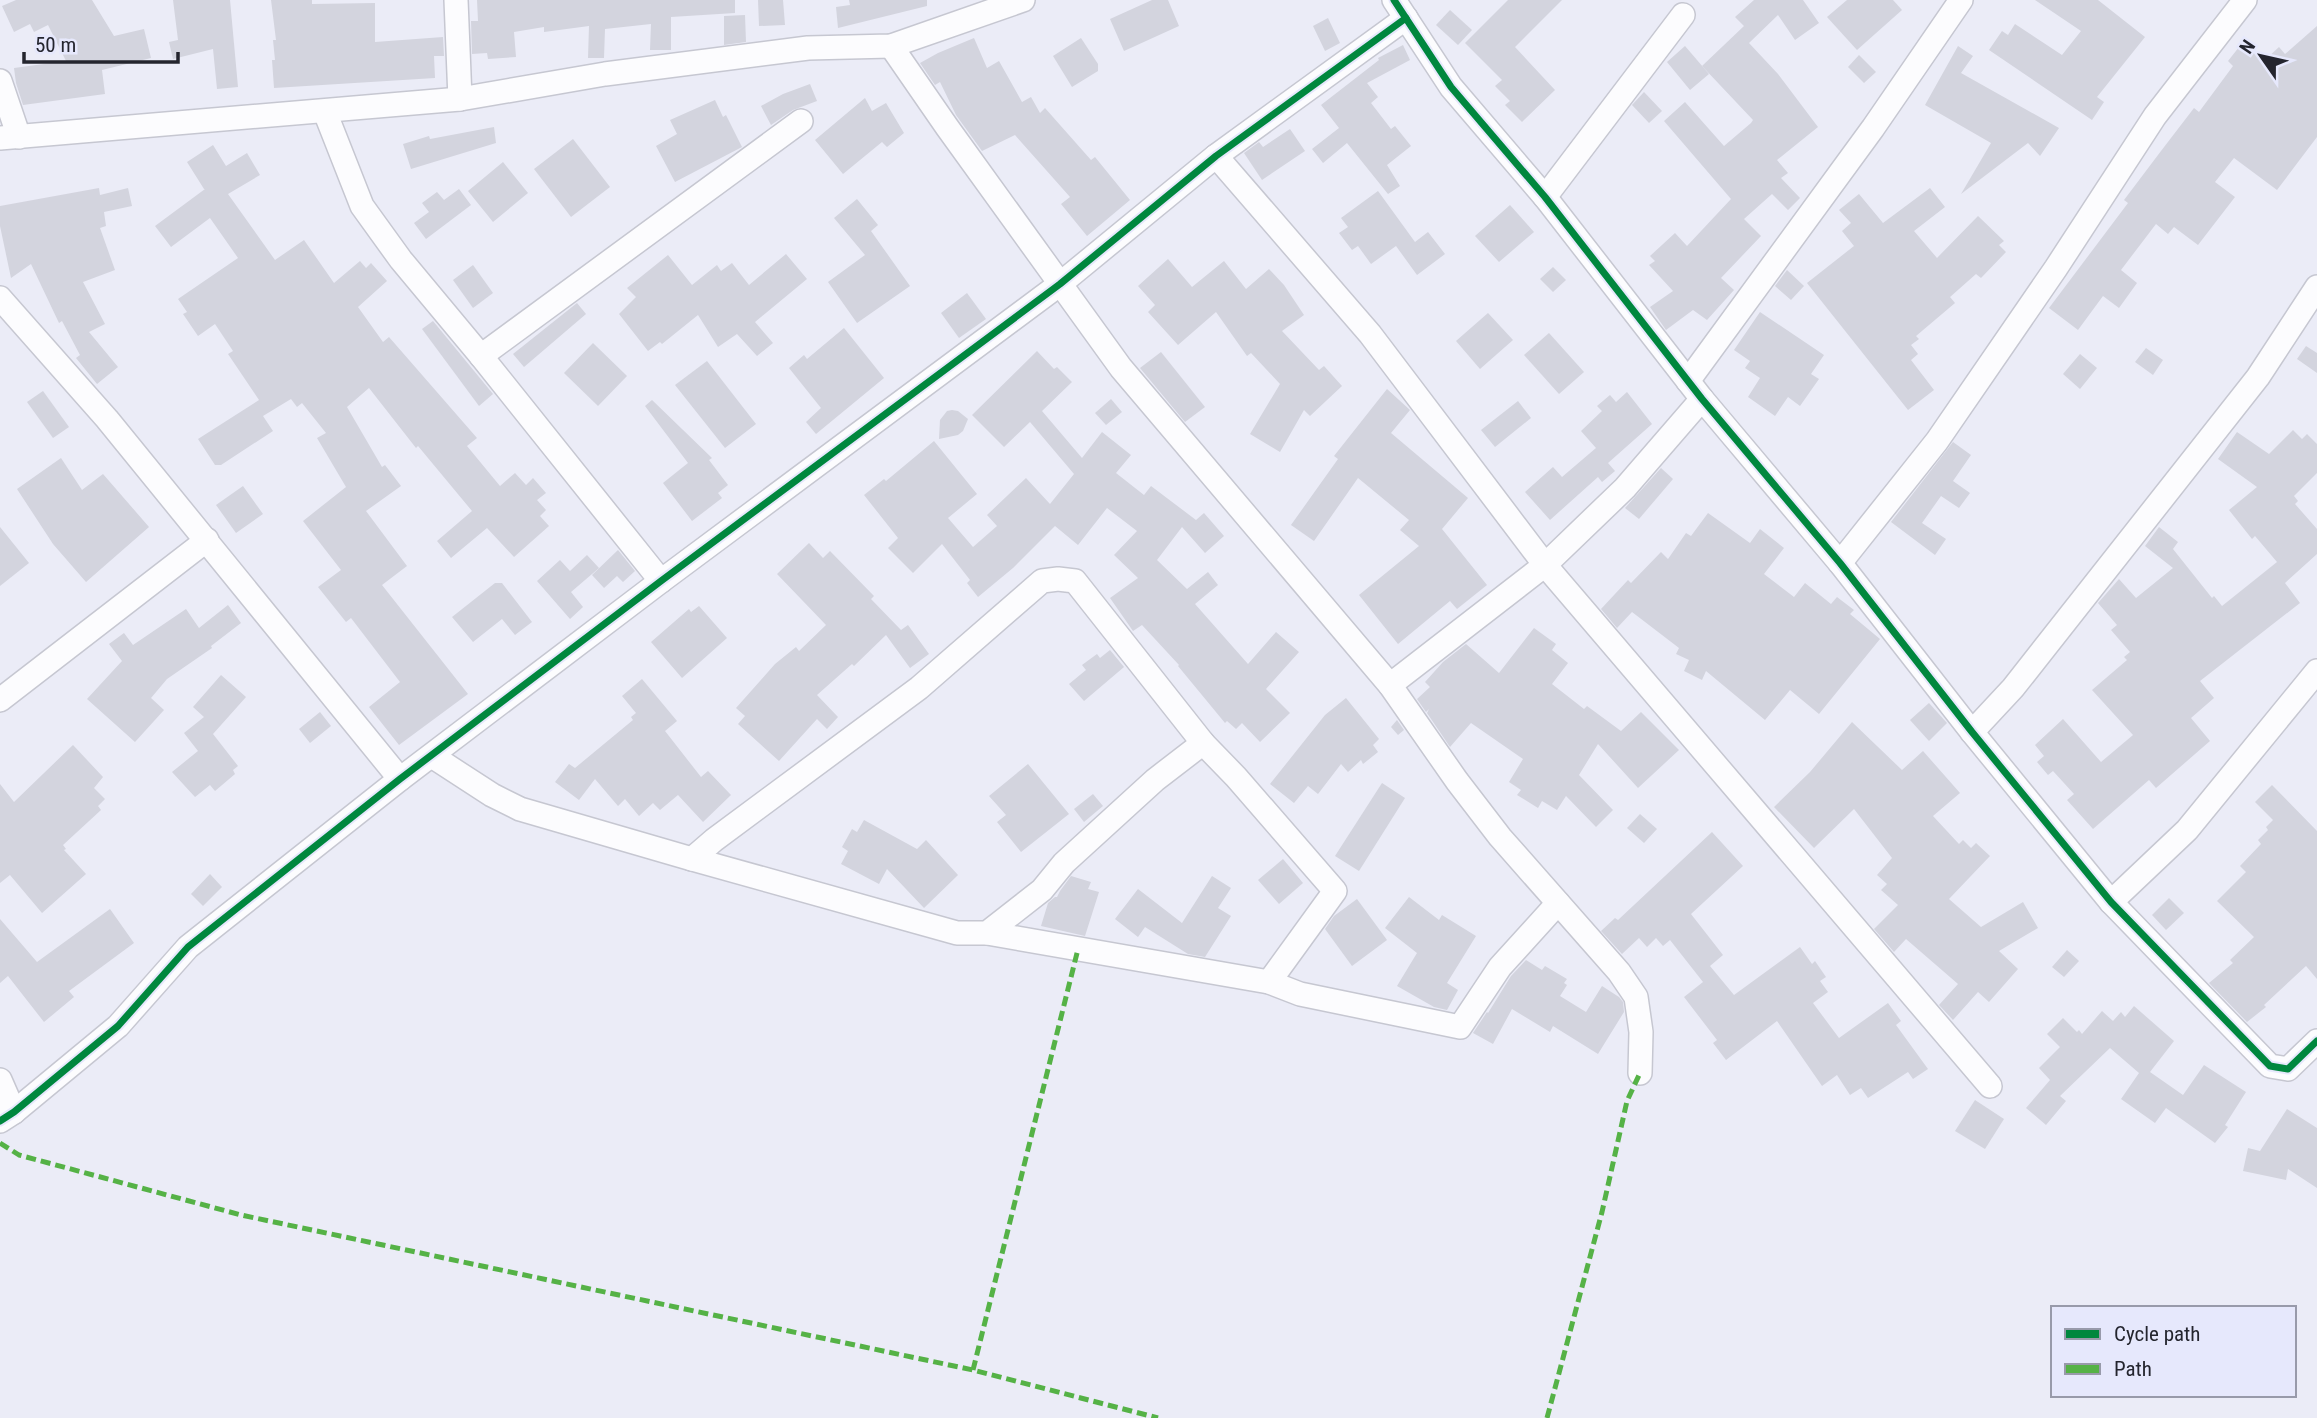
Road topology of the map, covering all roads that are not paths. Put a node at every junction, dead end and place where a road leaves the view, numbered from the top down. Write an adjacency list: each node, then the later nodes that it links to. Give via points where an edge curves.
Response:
1 (456, 0): 10 (street)
2 (1023, 0): 5 (street)
3 (1961, 0): 20 (street)
4 (2245, 0): 22 (street, via 2155,116 1937,441)
5 (990, 6): 8 (street)
6 (1400, 9): 14 (street); 15 (street, via 1451,88)
7 (1683, 15): 15 (street)
8 (891, 46): 10 (street, via 808,48 606,74); 16 (street)
9 (0, 81): 13 (street)
10 (460, 99): 11 (street)
11 (325, 112): 13 (street); 19 (street, via 362,206)
12 (801, 121): 19 (street)
13 (10, 138)
14 (1216, 156): 16 (street); 23 (street, via 1370,334)
15 (1545, 197): 20 (street)
16 (1060, 284): 24 (street); 26 (street, via 1121,368)
17 (2317, 287): 28 (street, via 2258,377 2013,688)
18 (0, 299): 21 (street)
19 (481, 356): 24 (street)
20 (1695, 390): 22 (street); 23 (street, via 1625,488)
21 (207, 540): 27 (street); 31 (street)
22 (1840, 563): 28 (street)
23 (1545, 565): 26 (street); 40 (street)
24 (661, 580): 30 (street)
25 (2317, 671): 33 (street, via 2187,830)
26 (1390, 685): 34 (street, via 1500,837)
27 (0, 700)
28 (1972, 732): 33 (street)
29 (1203, 743): 32 (street, via 1075,581 1042,581 919,688); 35 (street, via 1064,863 1042,890); 36 (street, via 1335,891)
30 (432, 756): 31 (street); 32 (street, via 520,809)
31 (400, 779): 41 (street, via 188,947 118,1026)
32 (692, 859): 35 (street, via 957,933)
33 (2111, 902): 37 (street, via 2270,1066 2288,1069)
34 (1558, 903): 36 (street, via 1500,967 1460,1027 1300,994); 38 (street, via 1636,997)
35 (987, 933): 36 (street)
36 (1269, 982)
37 (2317, 1041)
38 (1640, 1073)
39 (0, 1080): 41 (street)
40 (1990, 1086)
41 (7, 1117)

